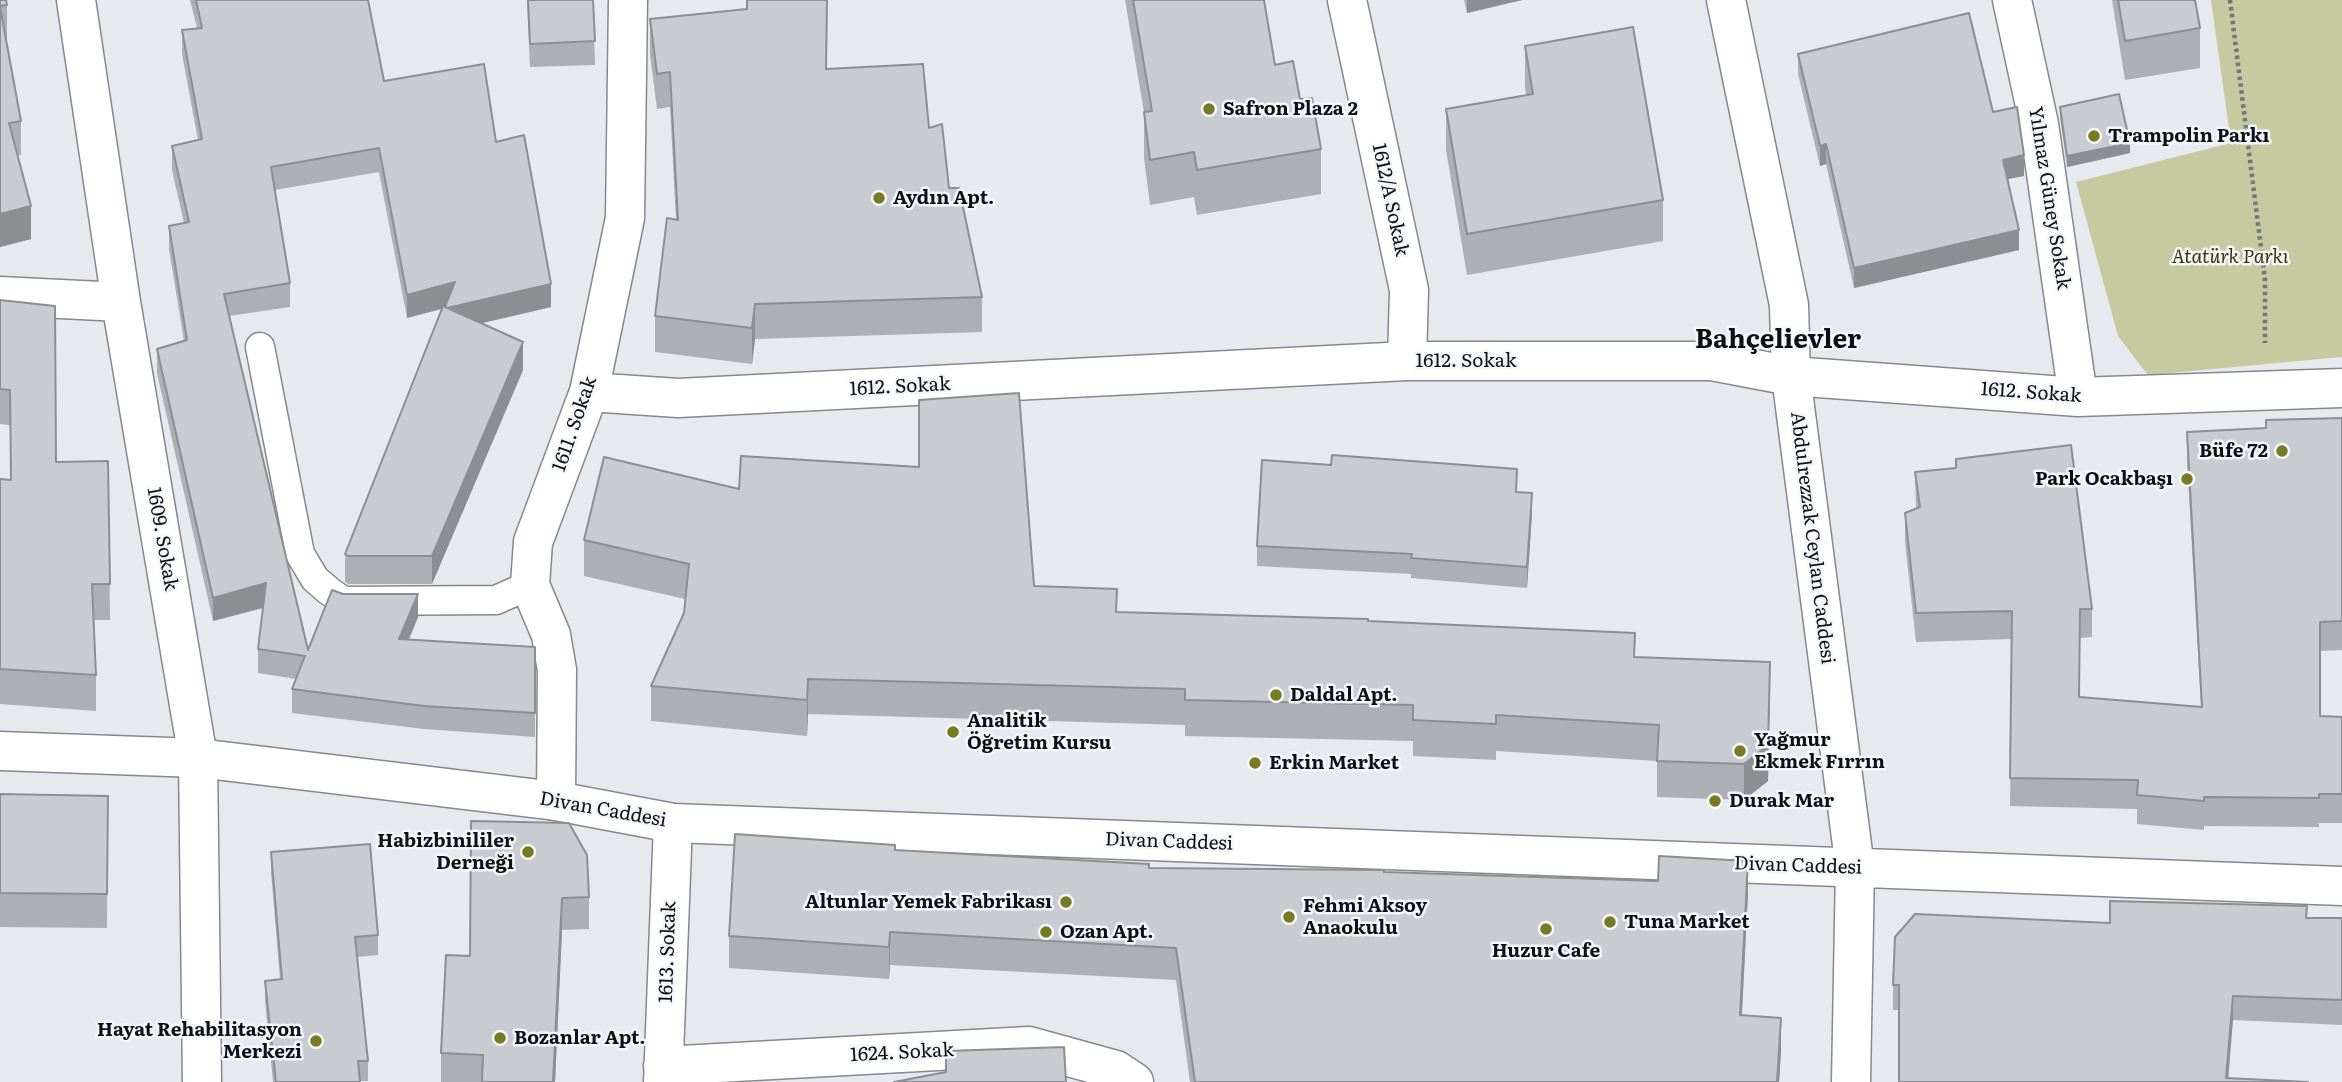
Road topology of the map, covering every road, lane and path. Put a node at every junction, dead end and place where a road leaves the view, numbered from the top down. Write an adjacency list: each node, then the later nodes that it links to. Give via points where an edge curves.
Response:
1 (76, 0): 8 (street, 1609. Sokak)
2 (628, 0): 14 (street, 1611. Sokak, via 625,219)
3 (1347, 0): 10 (street, 1612/A Sokak, via 1409,290)
4 (1726, 0): 11 (street, Abdulrezzak Ceylan Caddesi, via 1790,305)
5 (2012, 0): 15 (street, Yılmaz Güney Sokak, via 2039,124)
6 (2230, 0): 13 (path, via 2265,280)
7 (0, 296): 8 (street)
8 (121, 302): 18 (street, 1609. Sokak)
9 (260, 347): 16 (lane, via 300,554 315,579 343,601 496,600)
10 (1406, 361): 11 (street, 1612. Sokak, via 1712,361); 14 (street, 1612. Sokak, via 678,398)
11 (1791, 376): 15 (street, 1612. Sokak); 21 (street, Abdulrezzak Ceylan Caddesi)
12 (2342, 388): 13 (street, 1612. Sokak)
13 (2264, 391): 15 (street, 1612. Sokak)
14 (589, 392): 16 (street, 1611. Sokak, via 533,542)
15 (2078, 397)
16 (530, 586): 19 (street, 1611. Sokak, via 551,635 557,670)
17 (0, 751): 18 (street, Divan Caddesi)
18 (198, 758): 19 (street, Divan Caddesi); 24 (street, 1609. Sokak)
19 (556, 801): 20 (street, Divan Caddesi)
20 (673, 823): 21 (street, Divan Caddesi); 23 (street, 1613. Sokak)
21 (1855, 868): 22 (street, Divan Caddesi); 26 (street, Abdulrezzak Ceylan Caddesi)
22 (2342, 886)
23 (663, 1074): 25 (street, 1624. Sokak, via 1029,1046 1116,1070)
24 (202, 1082)
25 (1134, 1082)
26 (1851, 1082)

